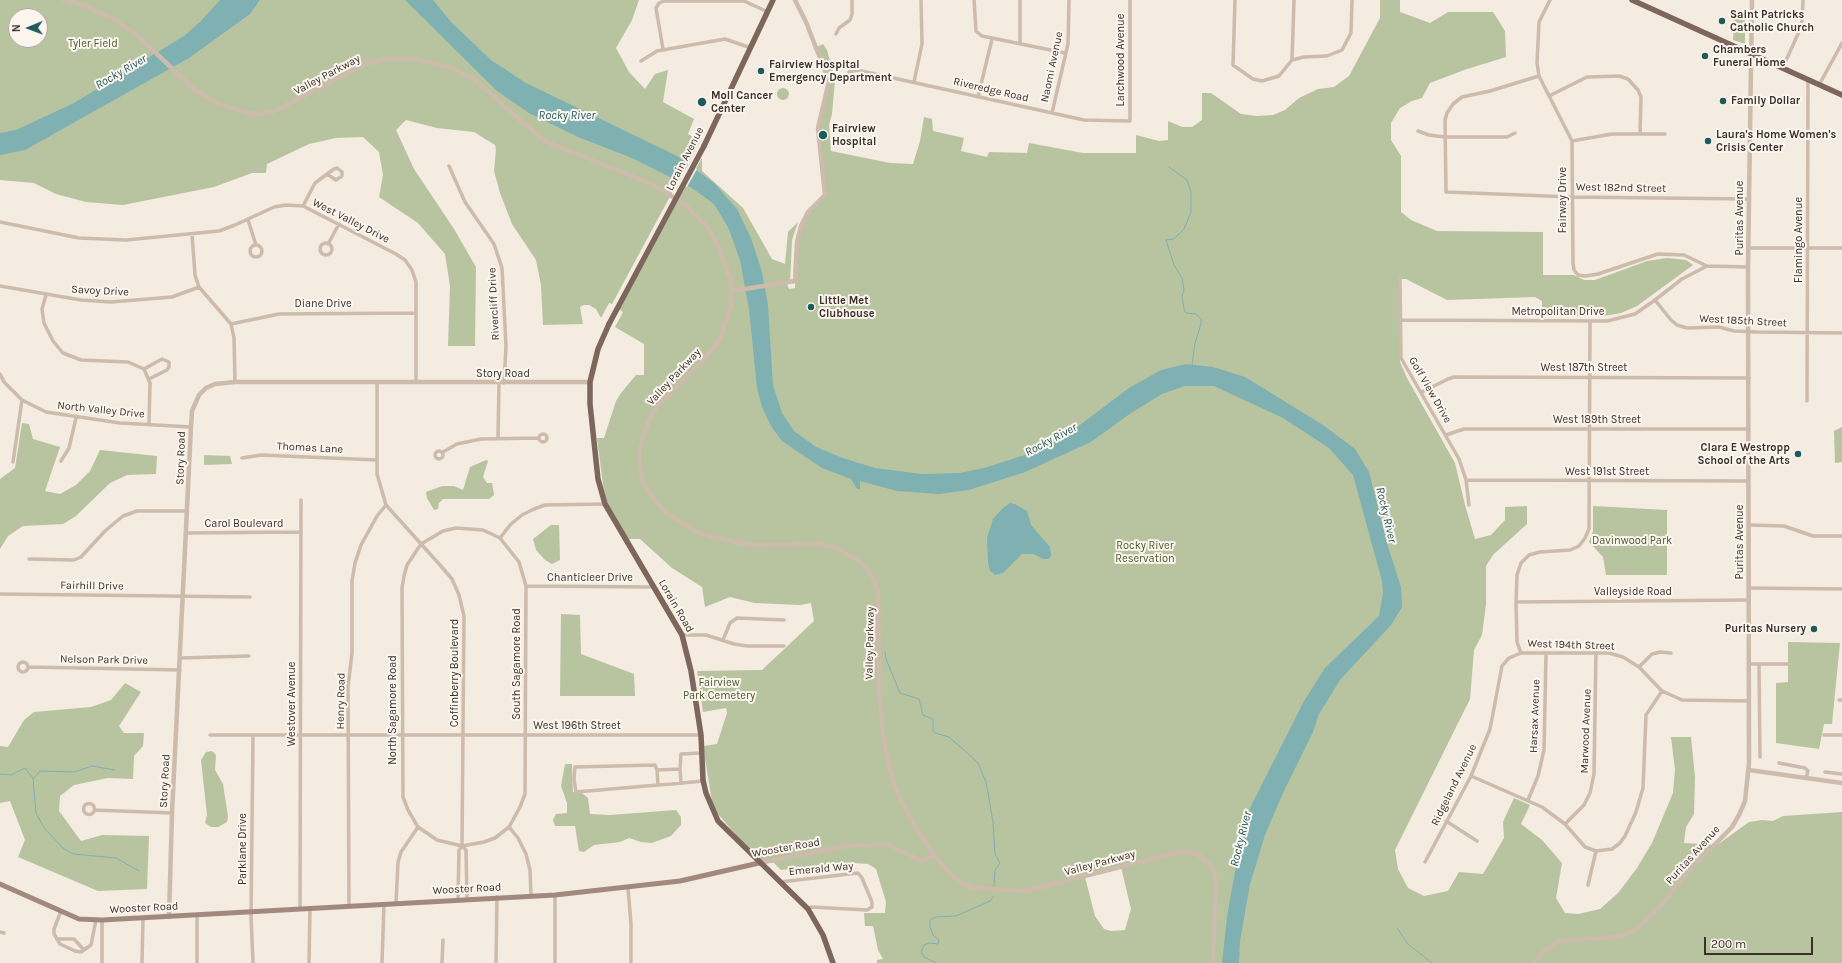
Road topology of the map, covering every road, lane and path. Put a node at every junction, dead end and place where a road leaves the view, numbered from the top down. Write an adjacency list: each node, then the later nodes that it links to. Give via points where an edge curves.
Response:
1 (64, 0): 65 (street, Valley Parkway, via 102,12 125,26 196,91 235,110 262,114 290,104 365,64 385,59 415,59 449,67 474,79 544,141 652,184 683,202 707,226 719,247)
2 (675, 0): 18 (street, via 744,1); 24 (street, via 659,3 656,8)
3 (795, 0): 65 (street, via 829,81 818,128 825,189 823,197 808,212 801,226 797,242 795,281)
4 (852, 0): 19 (street, via 850,20 839,28)
5 (921, 0): 33 (street, via 922,44)
6 (974, 0): 20 (street, via 976,31)
7 (1020, 0): 21 (street)
8 (1069, 0): 25 (street, Naomi Avenue, via 1069,32)
9 (1130, 0): 39 (street, Larchwood Avenue)
10 (1235, 0): 27 (street, via 1233,65 1253,79 1262,81 1279,76)
11 (1294, 0): 27 (street)
12 (1352, 0): 27 (street, via 1351,33 1342,50 1328,56)
13 (1550, 0): 31 (street, Fairway Drive, via 1541,15 1537,31)
14 (1632, 0): 26 (main road)
15 (1752, 0): 26 (street, Puritas Avenue)
16 (1803, 0): 29 (street, via 1800,28)
17 (773, 1): 18 (main road, Lorain Avenue)
18 (768, 12): 23 (main road, Lorain Avenue)
19 (836, 34)
20 (992, 39): 21 (street); 37 (street)
21 (1020, 43): 25 (street)
22 (1842, 43): 34 (street)
23 (751, 48): 24 (street, via 725,38); 72 (main road, Lorain Avenue, bridge, via 704,146)
24 (663, 49): 28 (street, via 649,54)
25 (1065, 53): 38 (street, Naomi Avenue)
26 (1751, 55): 29 (main road); 49 (street, Puritas Avenue)
27 (1292, 60)
28 (641, 61)
29 (1783, 67): 32 (main road)
30 (849, 72): 33 (street, Riveredge Road, via 857,70)
31 (1539, 76): 36 (street, Fairway Drive); 44 (street, via 1462,97 1447,113)
32 (1808, 78): 34 (main road); 58 (street, Flamingo Avenue)
33 (914, 82): 37 (street, Riveredge Road)
34 (1820, 85): 35 (main road)
35 (1842, 95)
36 (1549, 96): 42 (street, via 1587,77 1628,78 1640,97); 45 (street, Fairway Drive)
37 (978, 97): 38 (street, Riveredge Road)
38 (1052, 113): 39 (street, Riveredge Road, via 1084,120)
39 (1130, 121)
40 (1418, 131): 44 (street)
41 (1515, 133): 44 (street, via 1507,137)
42 (1640, 134): 43 (street); 45 (street, via 1612,134)
43 (1665, 134)
44 (1445, 137): 48 (street, West 182nd Street, via 1446,192)
45 (1572, 141): 48 (street, Fairway Drive)
46 (449, 166): 86 (street, Rivercliff Drive, via 465,202 494,244 502,268 506,346)
47 (327, 174): 50 (street, via 311,188)
48 (1572, 197): 49 (street, West 182nd Street); 60 (street, Fairway Drive, via 1573,263 1578,275 1598,274 1658,254 1684,255)
49 (1749, 199): 57 (street, Puritas Avenue)
50 (303, 206): 51 (street, West Valley Drive, via 274,207); 53 (street, West Valley Drive)
51 (248, 220): 54 (street, West Valley Drive, via 218,231); 56 (street)
52 (0, 222): 54 (street, West Valley Drive, via 92,240 126,240)
53 (339, 224): 55 (street); 68 (street, West Valley Drive, via 405,260 416,282)
54 (192, 234): 64 (street, via 195,275)
55 (328, 244)
56 (256, 245)
57 (1749, 248): 58 (street); 61 (street, Puritas Avenue)
58 (1808, 248): 59 (street); 74 (street, Flamingo Avenue)
59 (1842, 248)
60 (1707, 266): 61 (street, Metropolitan Drive); 67 (street, Metropolitan Drive, via 1682,279)
61 (1748, 267): 73 (street, Puritas Avenue)
62 (1400, 278): 69 (street, Golf View Drive)
63 (0, 286): 66 (street, Savoy Drive)
64 (199, 287): 66 (street, Savoy Drive, via 172,297 134,302 90,301); 71 (street)
65 (732, 291): 179 (street, Valley Parkway, via 728,319 720,339 656,408 648,421 640,446 639,466 642,480 648,492 664,511 698,532 725,541 751,545 819,544 837,548 867,569 878,591 879,693 888,763 893,782 908,815)
66 (46, 295): 76 (street, via 42,309 44,323 52,341 63,353 81,360 128,362)
67 (1656, 300): 70 (street, Metropolitan Drive, via 1635,314); 73 (street, West 185th Street, via 1677,325 1687,328 1719,327)
68 (416, 313): 71 (street, Diane Drive, via 279,314); 82 (street, West Valley Drive)
69 (1400, 320): 70 (street, Metropolitan Drive); 87 (street, Golf View Drive, via 1401,358)
70 (1590, 322): 78 (street)
71 (231, 324): 81 (street, via 234,338)
72 (609, 324): 83 (main road, Lorain Road, via 598,349)
73 (1749, 332): 74 (street, West 185th Street); 79 (street, Puritas Avenue)
74 (1808, 332): 75 (street, West 185th Street); 89 (street, Flamingo Avenue)
75 (1842, 333)
76 (144, 370): 80 (street); 80 (street, via 162,359 169,362 167,370)
77 (0, 374): 88 (street, North Valley Drive, via 4,382)
78 (1590, 377): 79 (street, West 187th Street); 87 (street, West 187th Street, via 1454,377); 93 (street)
79 (1748, 378): 94 (street, Puritas Avenue)
80 (149, 379): 91 (street)
81 (235, 382): 84 (street, Story Road); 92 (street, Story Road, via 215,384 199,395 192,411)
82 (416, 382): 84 (street, Story Road); 85 (street, Story Road)
83 (590, 382): 86 (street, Story Road); 107 (main road, Lorain Road, via 596,465)
84 (377, 383): 100 (street, Coffinberry Boulevard)
85 (499, 383): 86 (street, Story Road); 96 (street)
86 (504, 383)
87 (1422, 392): 95 (street, Golf View Drive)
88 (22, 400): 90 (street, North Valley Drive, via 46,412); 102 (street)
89 (1807, 401)
90 (76, 418): 91 (street, North Valley Drive); 101 (street, via 69,448)
91 (149, 424): 92 (street, North Valley Drive)
92 (191, 427): 110 (street, Story Road)
93 (1589, 429): 94 (street, West 189th Street); 95 (street, West 189th Street, via 1464,429); 104 (street)
94 (1749, 429): 105 (street, Puritas Avenue)
95 (1446, 435): 103 (street, Golf View Drive, via 1459,459)
96 (498, 438): 97 (street); 98 (street, via 469,441)
97 (539, 438)
98 (442, 452)
99 (242, 458): 100 (street, Thomas Lane, via 261,455)
100 (377, 460): 108 (street, Coffinberry Boulevard, via 377,474)
101 (61, 461)
102 (13, 462)
103 (1466, 480): 104 (street, West 191st Street); 109 (street, Golf View Drive)
104 (1589, 481): 105 (street, West 191st Street); 126 (street, via 1589,529 1586,538 1579,546 1570,550 1529,555 1521,563 1517,575)
105 (1748, 481): 111 (street, Puritas Avenue)
106 (302, 500): 112 (street, Westover Avenue)
107 (605, 504): 115 (street, via 545,505 522,515); 119 (main road, Lorain Road)
108 (386, 505): 116 (street, Coffinberry Boulevard); 146 (street, Henry Road, via 370,528 354,563 352,653 348,687)
109 (1469, 505)
110 (188, 511): 113 (street, Story Road); 117 (street, via 137,511 123,516 81,557 74,560)
111 (1749, 525): 114 (street, via 1784,526 1813,536); 120 (street, Puritas Avenue)
112 (301, 532): 113 (street, Carol Boulevard); 145 (street, Westover Avenue)
113 (186, 533): 123 (street, Story Road)
114 (1842, 536)
115 (500, 538): 116 (street, South Sagamore Road, via 483,530 456,528 443,531); 118 (street, South Sagamore Road, via 519,562)
116 (421, 544): 147 (street, North Sagamore Road, via 407,564 402,588); 148 (street, Coffinberry Boulevard, via 452,580 464,616)
117 (29, 559)
118 (526, 586): 119 (street, Chanticleer Drive); 150 (street, South Sagamore Road)
119 (653, 587): 128 (main road, Lorain Road)
120 (1749, 588): 121 (street); 125 (street, Puritas Avenue)
121 (1842, 589)
122 (0, 594): 123 (street, Fairhill Drive)
123 (184, 596): 124 (street, Fairhill Drive); 136 (street, Story Road)
124 (250, 597)
125 (1749, 600): 126 (street, Valleyside Road); 137 (street, Puritas Avenue)
126 (1516, 602): 131 (street, via 1517,642)
127 (784, 620): 129 (street, via 737,618 730,623)
128 (682, 635): 129 (street, via 706,635); 151 (main road, Lorain Road, via 690,661)
129 (723, 640): 130 (street, via 747,646)
130 (784, 646)
131 (1520, 653): 134 (street, West 194th Street); 163 (street, Ridgeland Avenue, via 1509,658 1502,666 1490,729)
132 (1596, 653): 134 (street, West 194th Street); 141 (street, West 194th Street, via 1623,657); 173 (street, Marwood Avenue, via 1594,774 1590,793 1584,805)
133 (1671, 653): 141 (street, via 1652,654)
134 (1546, 654): 169 (street, Harsax Avenue, via 1544,750 1538,776)
135 (249, 656): 136 (street)
136 (180, 658): 142 (street, Story Road)
137 (1749, 664): 138 (street); 144 (street, Puritas Avenue)
138 (1759, 664): 139 (street); 156 (street)
139 (1788, 664)
140 (28, 667): 142 (street, Nelson Park Drive)
141 (1639, 667): 143 (street, West 194th Street)
142 (180, 670): 171 (street, Story Road)
143 (1662, 691): 144 (street, West 194th Street, via 1682,700); 178 (street, via 1646,715 1643,788 1636,812 1620,843 1605,851)
144 (1749, 701): 160 (street, Puritas Avenue)
145 (301, 734): 146 (street, West 196th Street); 154 (street, West 196th Street); 194 (street, Westover Avenue)
146 (349, 734): 147 (street, West 196th Street); 193 (street, Henry Road)
147 (402, 734): 148 (street, West 196th Street); 174 (street, North Sagamore Road, via 403,797)
148 (464, 734): 150 (street, West 196th Street); 177 (street, Coffinberry Boulevard)
149 (210, 735): 154 (street, West 196th Street)
150 (526, 735): 151 (street, West 196th Street); 175 (street, South Sagamore Road, via 525,794)
151 (701, 735): 155 (main road, Lorain Road)
152 (1824, 735): 153 (street)
153 (1842, 735)
154 (253, 736): 198 (street, Parklane Drive)
155 (702, 753): 158 (street, via 681,754); 165 (main road, Lorain Road)
156 (1760, 757)
157 (1779, 763): 164 (street, via 1805,768 1808,772)
158 (680, 769): 159 (street); 166 (street)
159 (657, 770): 168 (street); 168 (street, via 655,765 575,767 574,779 576,792)
160 (1749, 770): 164 (street); 219 (street, Puritas Avenue, via 1745,801 1736,821 1646,920 1621,935 1560,941 1543,952)
161 (1825, 772): 162 (street)
162 (1842, 774)
163 (1471, 776): 169 (street); 172 (street, Ridgeland Avenue)
164 (1806, 778): 167 (street)
165 (703, 781): 166 (street); 181 (main road, Lorain Road, via 718,820)
166 (681, 783): 168 (street)
167 (1842, 784)
168 (658, 785)
169 (1528, 800): 173 (street, via 1551,812)
170 (94, 810): 171 (street)
171 (172, 813): 200 (street, Story Road)
172 (1446, 821): 176 (street); 180 (street, Ridgeland Avenue)
173 (1565, 824): 178 (street, via 1586,847)
174 (418, 827): 177 (street, North Sagamore Road, via 436,840); 191 (street, via 401,852 398,862)
175 (509, 828): 177 (street, South Sagamore Road, via 495,838); 187 (street, via 518,838 526,854 530,870)
176 (1477, 841)
177 (462, 846): 189 (street, Coffinberry Boulevard, via 466,850); 190 (street, Coffinberry Boulevard, via 459,850)
178 (1596, 851): 184 (street)
179 (934, 855): 181 (street, Wooster Road, via 922,861 886,844 846,846); 218 (street, Valley Parkway, via 951,875 965,884 1000,891 1026,891 1050,886 1179,852 1199,855 1212,868 1216,886)
180 (1425, 862)
181 (759, 863): 182 (main road, Lorain Road); 185 (main road, Wooster Road, via 680,881)
182 (779, 882): 196 (main road, Lorain Road); 196 (street, Emerald Way, via 858,873 872,902 872,907 867,910 811,907)
183 (0, 884): 197 (main road, Wooster Road)
184 (1588, 885)
185 (628, 888): 186 (main road, Wooster Road); 216 (street)
186 (555, 895): 187 (main road, Wooster Road); 215 (street)
187 (531, 896): 188 (main road, Wooster Road)
188 (497, 897): 189 (main road, Wooster Road); 214 (street)
189 (467, 899): 190 (main road, Wooster Road)
190 (458, 900): 191 (main road, Wooster Road)
191 (396, 903): 192 (main road, Wooster Road)
192 (384, 904): 193 (main road, Wooster Road); 212 (street)
193 (348, 906): 195 (main road, Wooster Road)
194 (300, 908): 195 (main road, Wooster Road); 198 (main road, Wooster Road)
195 (310, 908): 211 (street)
196 (808, 909): 217 (main road, Lorain Road, via 823,935)
197 (61, 911): 202 (main road, Wooster Road, via 79,919); 204 (street, via 54,931)
198 (251, 913): 199 (main road, Wooster Road); 210 (street, Parklane Drive)
199 (197, 916): 200 (main road, Wooster Road); 209 (street)
200 (169, 917): 201 (main road, Wooster Road)
201 (142, 919): 203 (main road, Wooster Road); 208 (street)
202 (96, 920): 203 (main road, Wooster Road); 206 (street, via 90,945)
203 (102, 920): 207 (street)
204 (57, 939): 206 (street, via 74,939); 206 (street, via 69,950)
205 (443, 940): 213 (street)
206 (84, 950)
207 (102, 963)
208 (142, 963)
209 (197, 963)
210 (253, 963)
211 (309, 963)
212 (382, 963)
213 (442, 963)
214 (496, 963)
215 (555, 963)
216 (631, 963)
217 (833, 963)
218 (1213, 963)
219 (1534, 963)

